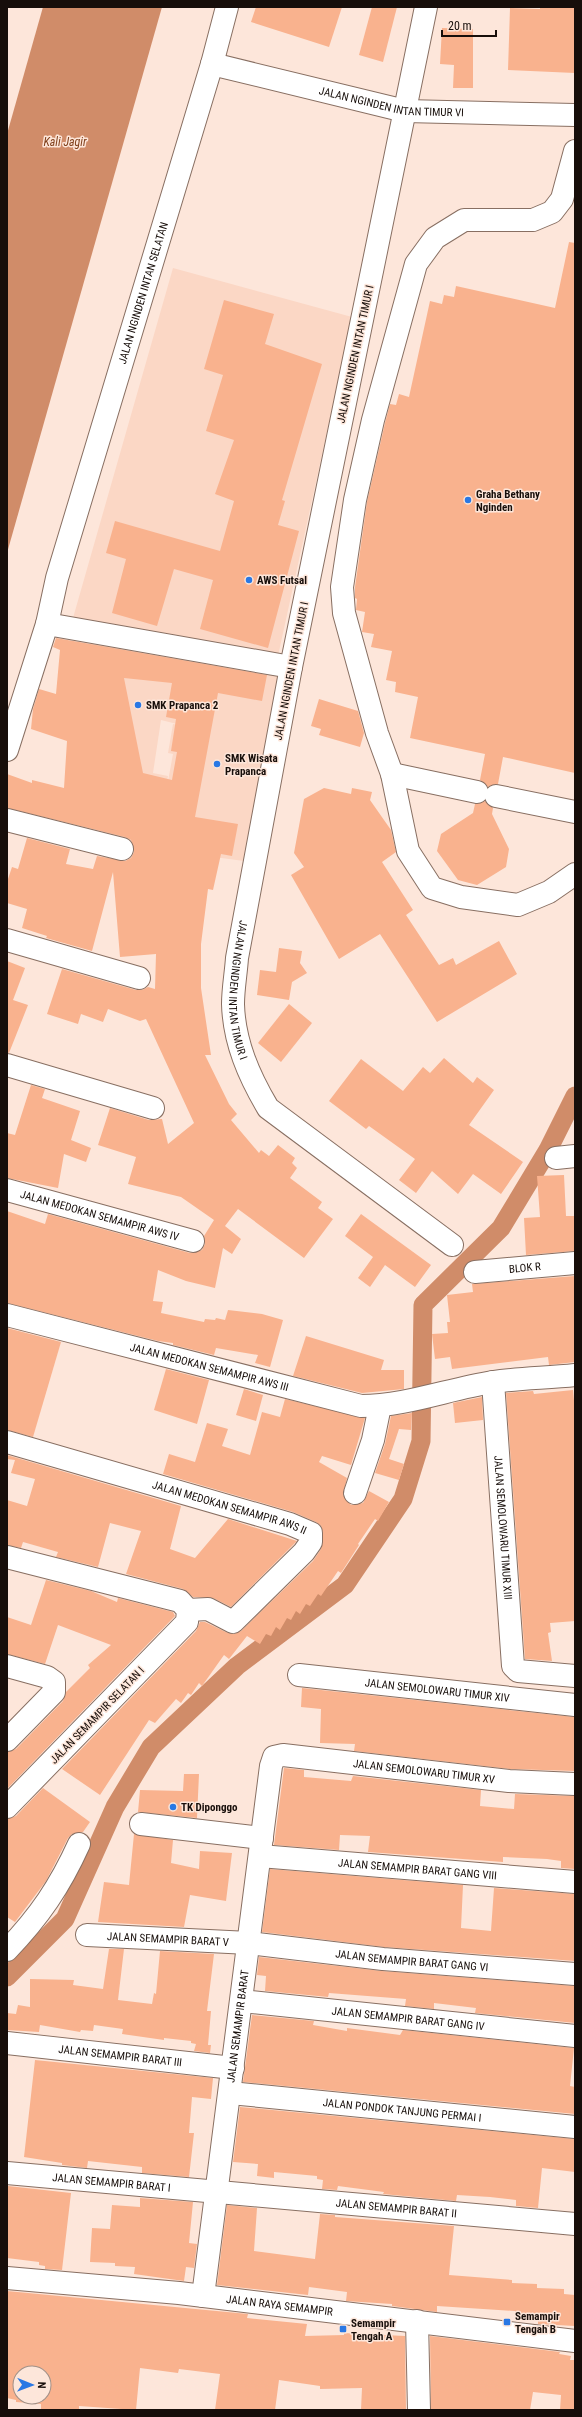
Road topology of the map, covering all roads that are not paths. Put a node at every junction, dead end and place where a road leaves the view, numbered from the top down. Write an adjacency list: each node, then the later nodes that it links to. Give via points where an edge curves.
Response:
1 (227, 7): 3 (street, JALAN NGINDEN INTAN SELATAN)
2 (426, 7): 4 (street, JALAN NGINDEN INTAN TIMUR I)
3 (212, 64): 4 (street, JALAN NGINDEN INTAN TIMUR VI); 7 (street, JALAN NGINDEN INTAN SELATAN, via 57,578)
4 (405, 111): 5 (street, JALAN NGINDEN INTAN TIMUR VI); 8 (street, JALAN NGINDEN INTAN TIMUR I)
5 (575, 115)
6 (575, 151): 10 (street, via 562,199 552,212 533,220 464,220 435,238 416,264 371,428 355,500 342,587 344,613 351,643 377,733)
7 (47, 624): 8 (street); 9 (street, JALAN NGINDEN INTAN SELATAN)
8 (291, 667): 21 (street, JALAN NGINDEN INTAN TIMUR I, via 237,958 233,1004 238,1042 250,1078 268,1108)
9 (7, 750)
10 (392, 774): 11 (street); 14 (street, via 408,851 432,888 461,897 518,904 550,892)
11 (575, 812)
12 (7, 820): 13 (street)
13 (122, 849)
14 (575, 874)
15 (7, 940): 16 (street)
16 (139, 978)
17 (7, 1066): 18 (street)
18 (153, 1108)
19 (7, 1190): 20 (street, JALAN MEDOKAN SEMAMPIR AWS IV)
20 (193, 1241)
21 (452, 1245)
22 (575, 1263): 23 (street, BLOK R)
23 (475, 1272)
24 (7, 1315): 27 (street, JALAN MEDOKAN SEMAMPIR AWS III, via 347,1403)
25 (575, 1375): 26 (street, JALAN MEDOKAN SEMAMPIR AWS III)
26 (493, 1382): 27 (street, JALAN MEDOKAN SEMAMPIR AWS III); 34 (street, JALAN SEMOLOWARU TIMUR XIII, via 513,1666 518,1671)
27 (380, 1406): 29 (street, via 373,1440)
28 (7, 1442): 31 (street, JALAN MEDOKAN SEMAMPIR AWS II, via 290,1524 311,1533 312,1542 304,1552 233,1622 208,1608)
29 (355, 1493)
30 (7, 1557): 31 (street, via 180,1601)
31 (187, 1616): 39 (street, JALAN SEMAMPIR SELATAN I)
32 (7, 1666): 36 (street, via 47,1677 54,1682 54,1692)
33 (299, 1675): 35 (street, JALAN SEMOLOWARU TIMUR XIV)
34 (575, 1676)
35 (575, 1705)
36 (7, 1740)
37 (274, 1757): 38 (street, JALAN SEMOLOWARU TIMUR XV, via 283,1755 509,1781); 42 (street, JALAN SEMAMPIR BARAT)
38 (575, 1784)
39 (7, 1807)
40 (141, 1824): 42 (street, JALAN SEMAMPIR BARAT GANG VIII)
41 (79, 1844): 46 (street, via 63,1880 24,1933)
42 (261, 1847): 43 (street, JALAN SEMAMPIR BARAT GANG VIII); 45 (street, JALAN SEMAMPIR BARAT)
43 (575, 1882)
44 (87, 1935): 45 (street, JALAN SEMAMPIR BARAT V)
45 (249, 1944): 47 (street, JALAN SEMAMPIR BARAT GANG VI, via 382,1959); 48 (street, JALAN SEMAMPIR BARAT)
46 (7, 1950)
47 (575, 1974)
48 (242, 2001): 49 (street, JALAN SEMAMPIR BARAT GANG IV); 51 (street, JALAN SEMAMPIR BARAT)
49 (575, 2036)
50 (7, 2043): 51 (street, JALAN SEMAMPIR BARAT III)
51 (233, 2068): 52 (street, JALAN SEMAMPIR BARAT)
52 (230, 2093): 53 (street, JALAN PONDOK TANJUNG PERMAI I); 55 (street, JALAN SEMAMPIR BARAT)
53 (575, 2127)
54 (7, 2173): 55 (street, JALAN SEMAMPIR BARAT I)
55 (217, 2191): 56 (street, JALAN SEMAMPIR BARAT II); 58 (street, JALAN SEMAMPIR BARAT)
56 (575, 2224)
57 (7, 2278): 58 (street, JALAN RAYA SEMAMPIR)
58 (203, 2296): 59 (street, JALAN RAYA SEMAMPIR)
59 (417, 2321): 60 (street, JALAN RAYA SEMAMPIR); 61 (street)
60 (575, 2341)
61 (419, 2410)

